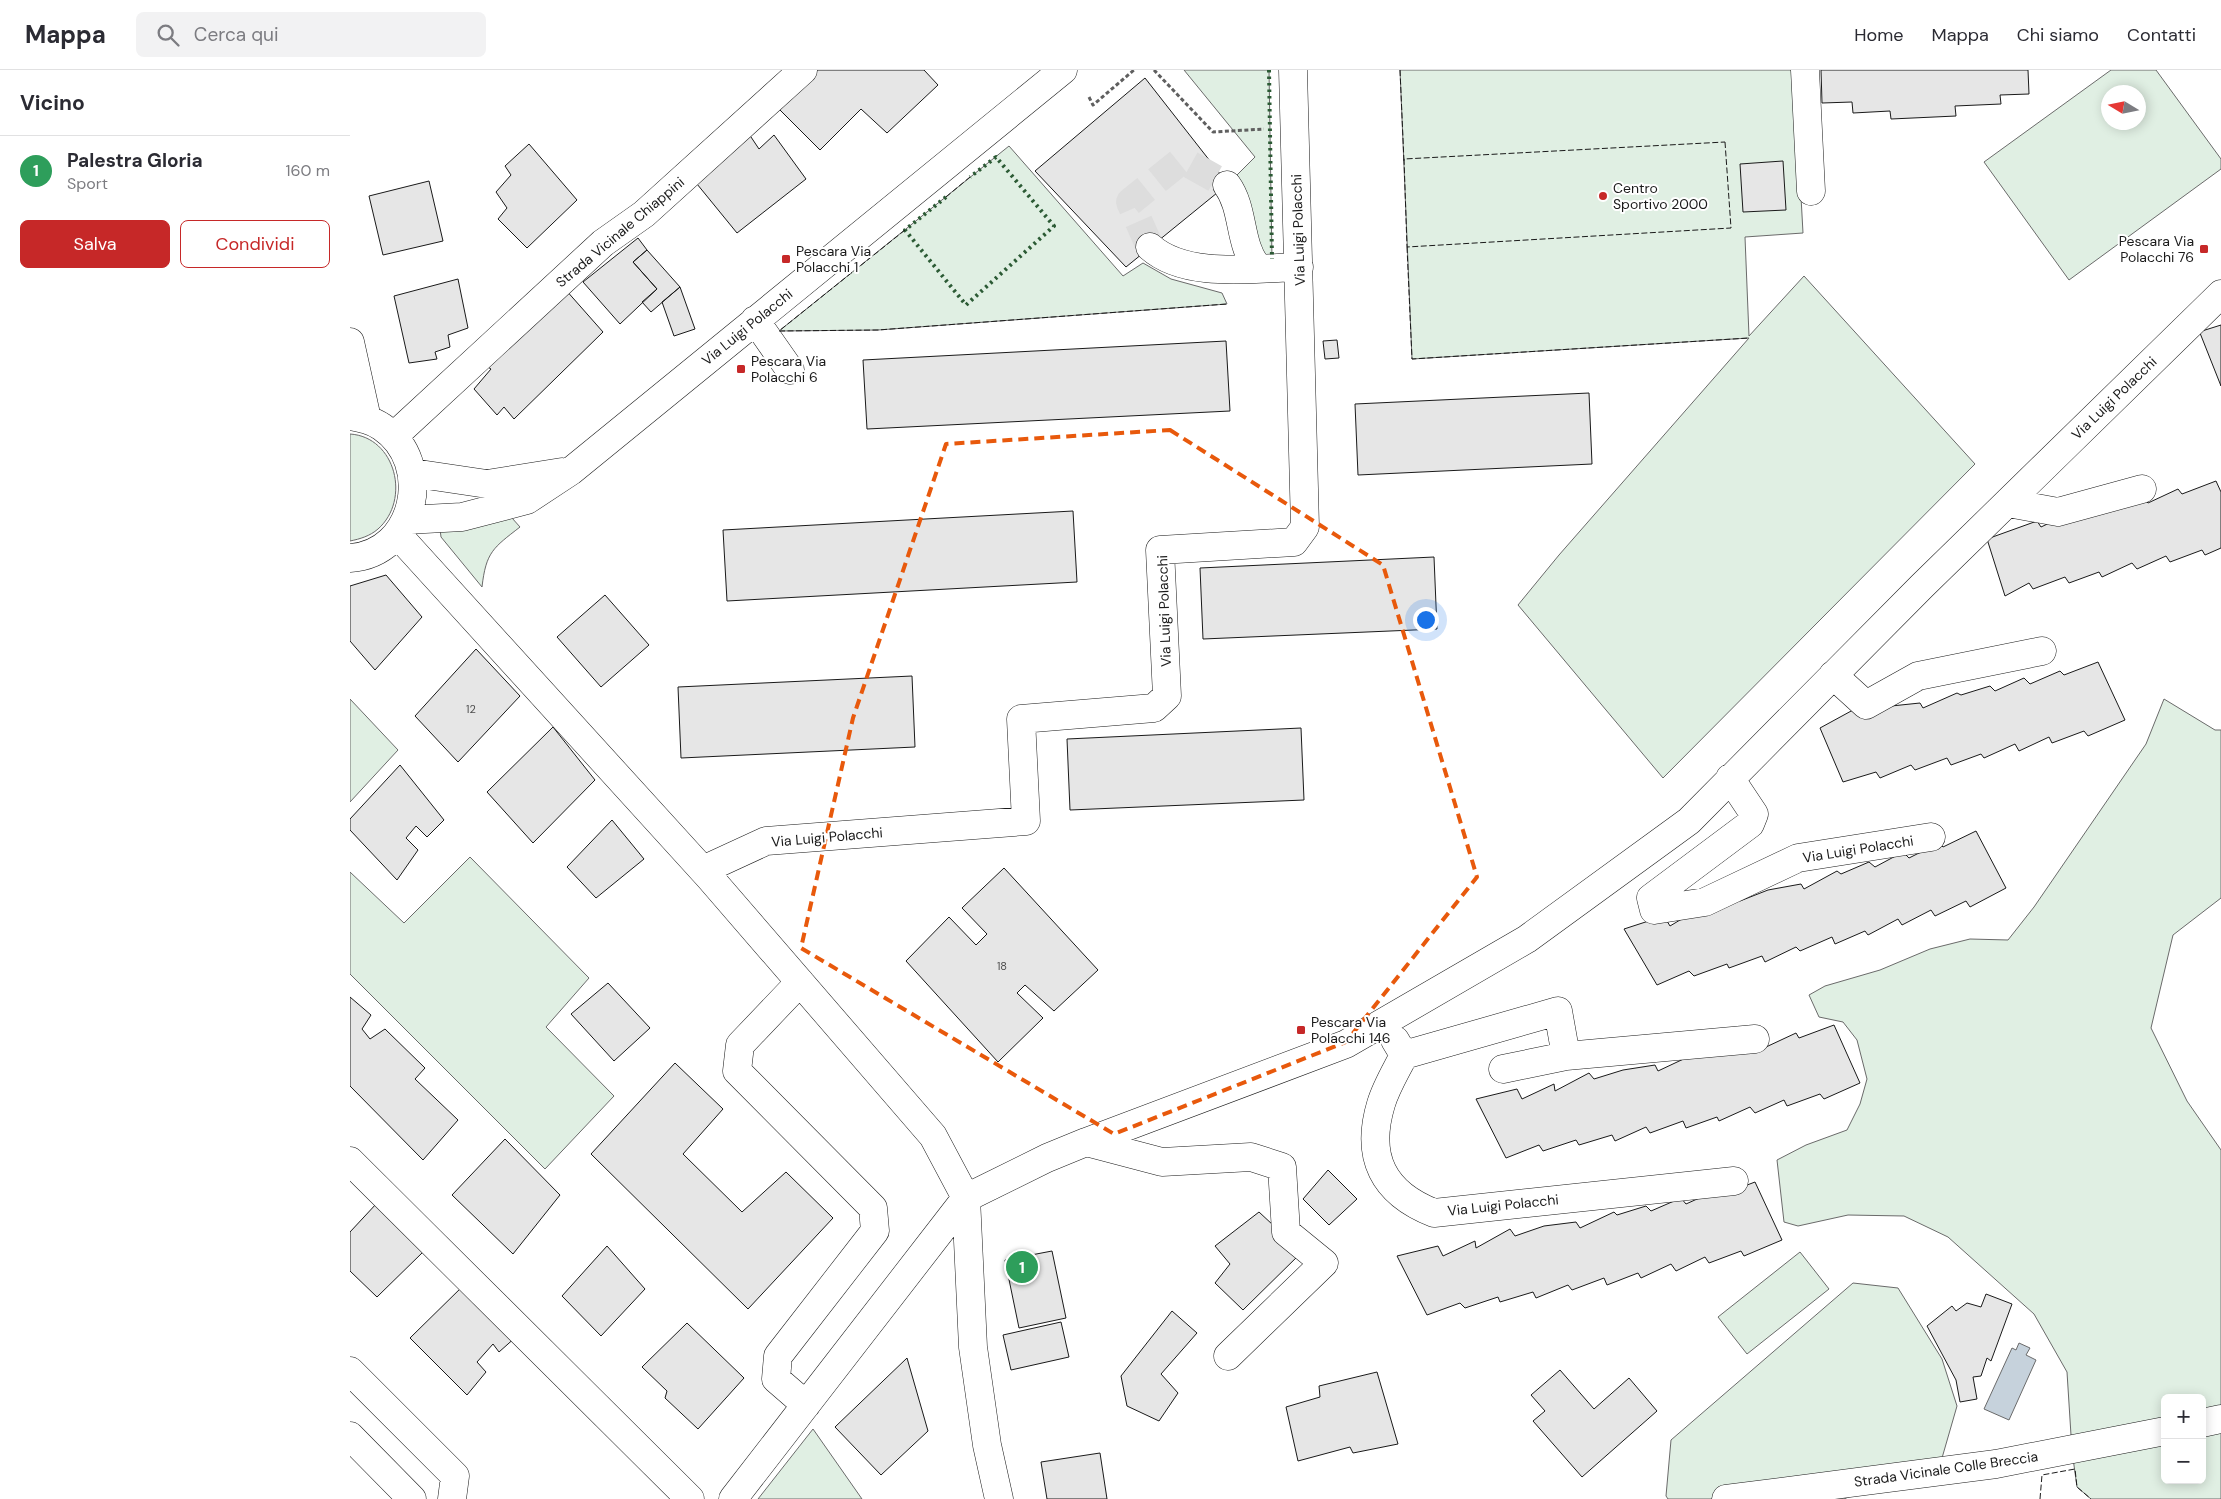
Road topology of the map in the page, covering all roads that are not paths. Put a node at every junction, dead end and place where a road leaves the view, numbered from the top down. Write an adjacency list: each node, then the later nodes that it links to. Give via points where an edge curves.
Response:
1 (803, 70): 15 (street, Strada Vicinale Chiappini, via 644,214 603,243)
2 (1063, 70): 11 (street, Via Luigi Polacchi)
3 (1293, 70): 8 (street, Via Luigi Polacchi)
4 (1804, 70): 6 (street)
5 (1227, 185): 9 (street, via 1236,203 1250,258)
6 (1811, 191)
7 (1150, 247): 9 (street, via 1160,256 1179,264 1222,269)
8 (1299, 267): 9 (street); 26 (street, Via Luigi Polacchi, via 1305,527 1294,542 1160,550 1167,696 1154,708 1021,719 1026,821 766,841)
9 (1258, 268)
10 (2221, 294): 19 (street, Via Luigi Polacchi)
11 (755, 320): 13 (street); 16 (street, Via Luigi Polacchi)
12 (350, 342): 14 (street)
13 (790, 370)
14 (359, 418): 15 (street, via 382,426)
15 (394, 436): 17 (street, via 406,453)
16 (571, 471): 17 (street, via 488,484); 20 (street, Via Luigi Polacchi, via 527,500 462,517)
17 (413, 472): 20 (street, via 412,505)
18 (2142, 489): 19 (street, via 2058,512)
19 (2008, 503): 23 (street, Via Luigi Polacchi)
20 (402, 527): 21 (street, via 380,549); 26 (street)
21 (350, 558)
22 (2042, 652): 23 (street, via 1918,676 1866,705)
23 (1833, 675): 24 (street, Via Luigi Polacchi)
24 (1730, 778): 25 (street, Via Luigi Polacchi, via 1754,814 1750,824 1651,898 1654,910 1705,902 1798,858); 28 (street, Via Luigi Polacchi, via 1689,821 1527,939)
25 (1931, 837)
26 (702, 870): 27 (street)
27 (800, 982): 36 (street, via 933,1136); 39 (street, via 740,1045 737,1071 873,1208 875,1231 778,1356 776,1379)
28 (1385, 1021): 30 (street); 33 (street, Via Luigi Polacchi, via 1346,1044)
29 (1755, 1039): 31 (street)
30 (1404, 1055): 31 (street, via 1558,1011); 35 (street, Via Luigi Polacchi, via 1381,1103 1376,1129 1377,1161 1385,1178 1398,1193 1418,1207 1434,1213)
31 (1566, 1056): 32 (street)
32 (1503, 1069)
33 (1086, 1142): 36 (street, Via Luigi Polacchi); 37 (street, via 1162,1162 1251,1157 1282,1168 1286,1232 1324,1263)
34 (350, 1161): 46 (street)
35 (1734, 1181)
36 (966, 1198): 39 (street); 48 (street, via 973,1347 987,1445)
37 (1228, 1356)
38 (350, 1371): 45 (street, via 455,1476)
39 (806, 1405): 47 (street)
40 (2221, 1419): 41 (street)
41 (2206, 1422)
42 (2161, 1432): 49 (street, Strada Vicinale Colle Breccia, via 1996,1464)
43 (350, 1436): 44 (street)
44 (412, 1499)
45 (452, 1499)
46 (690, 1499)
47 (733, 1499)
48 (999, 1499)
49 (1726, 1499)

